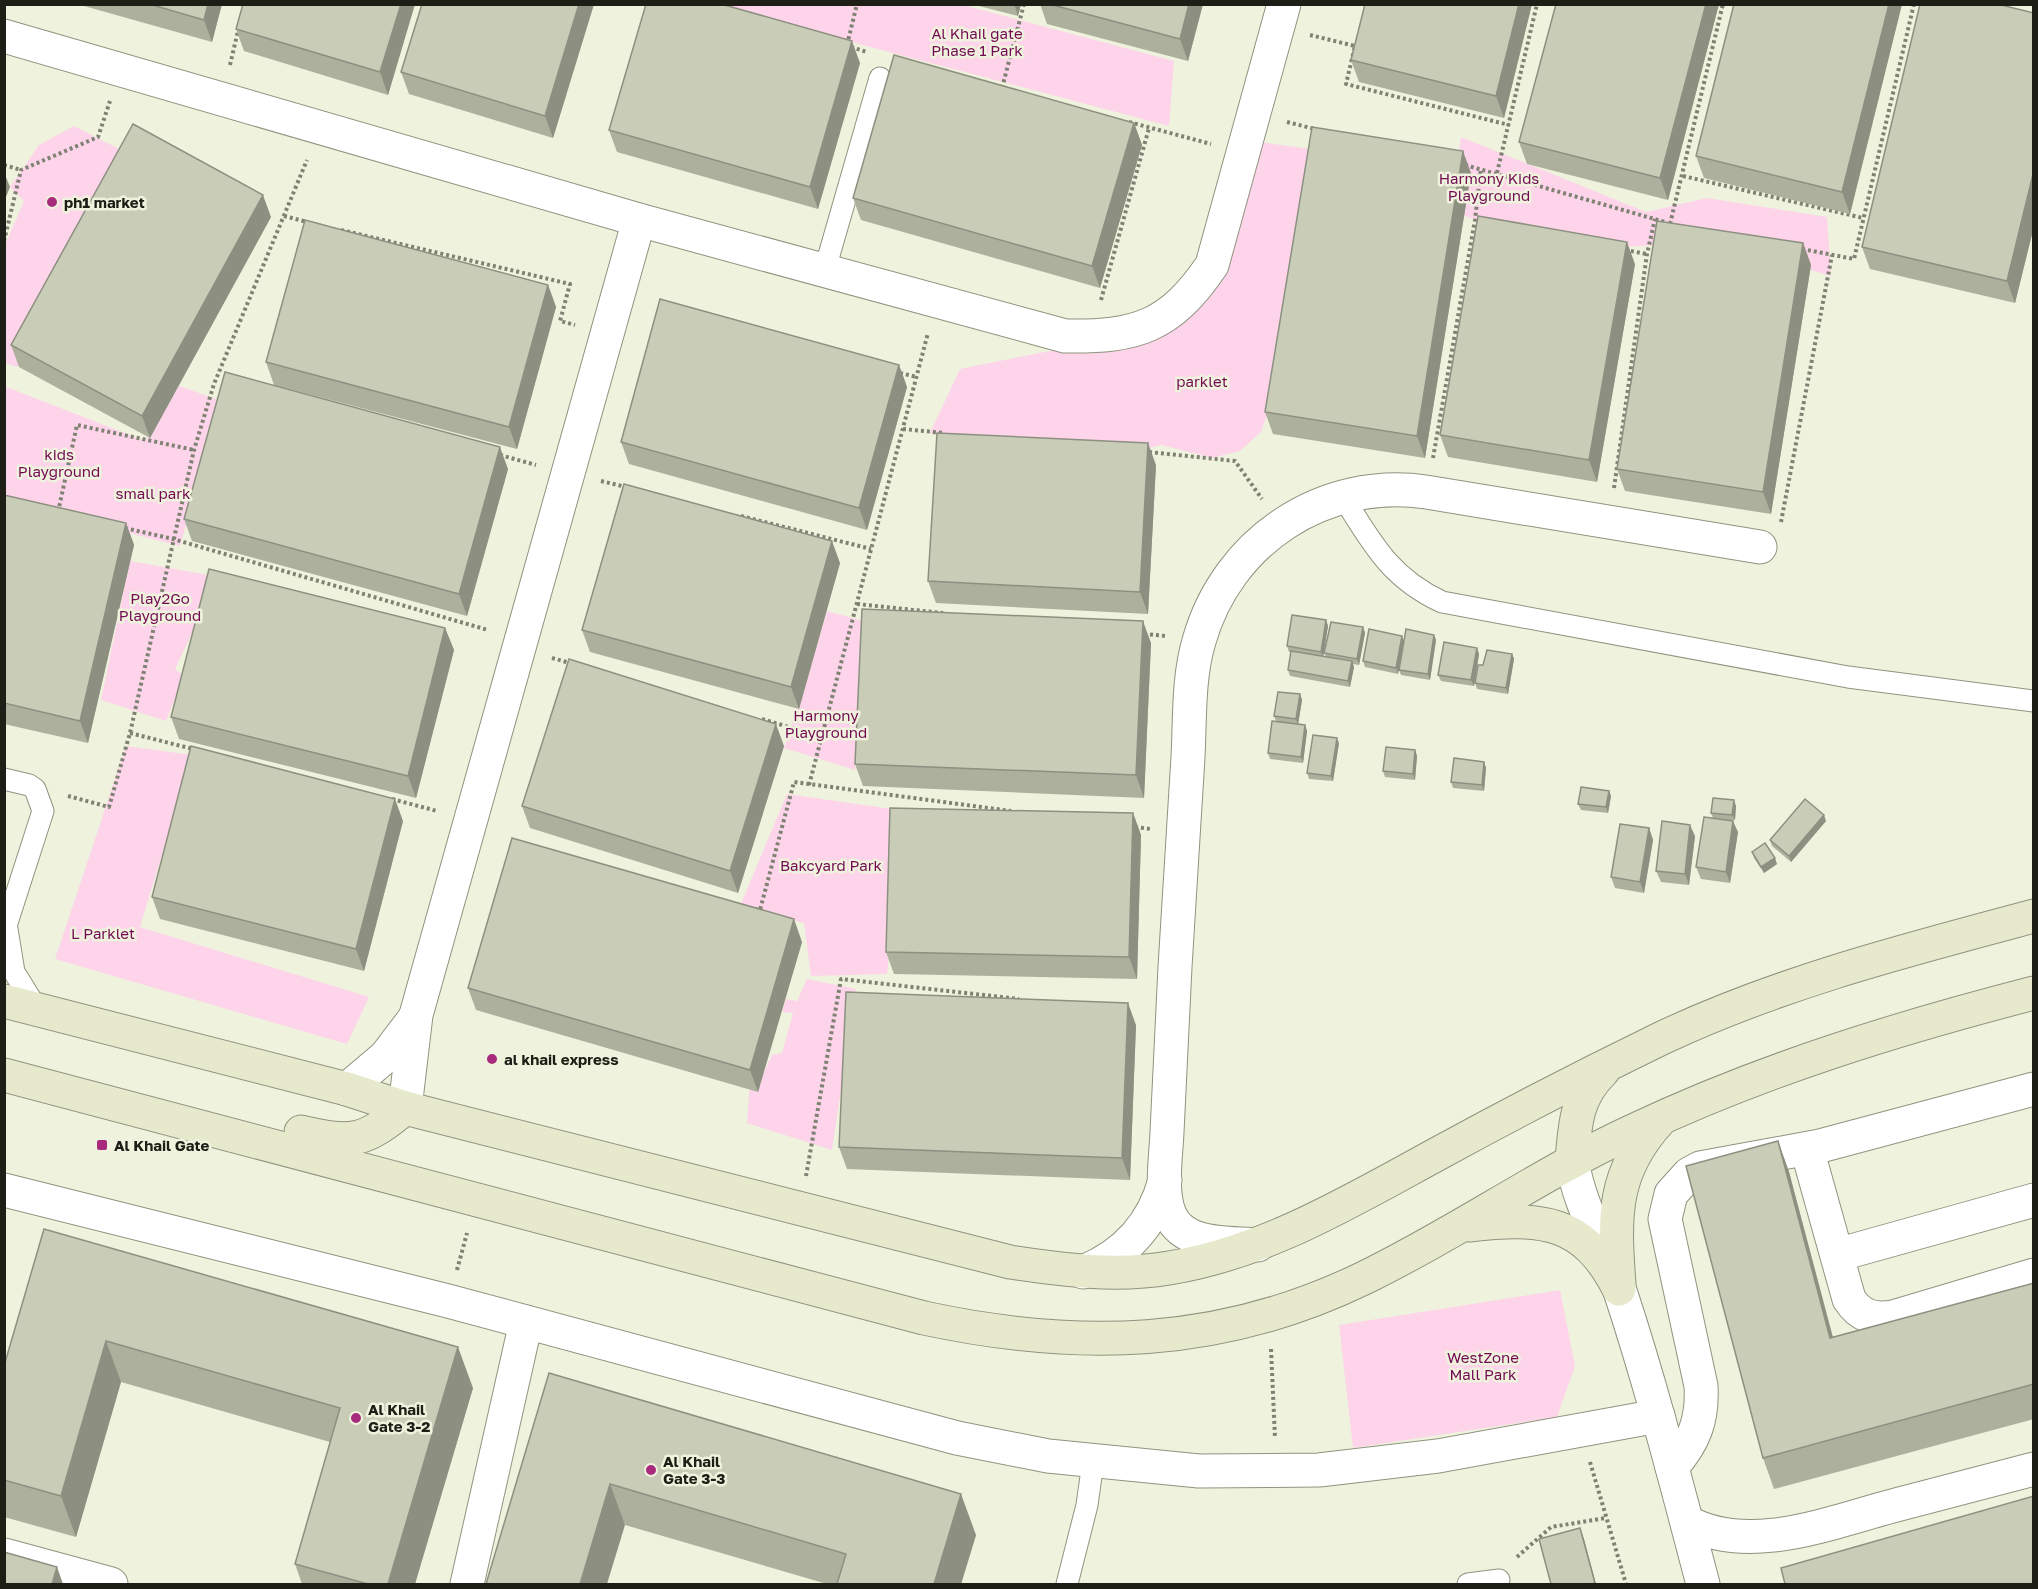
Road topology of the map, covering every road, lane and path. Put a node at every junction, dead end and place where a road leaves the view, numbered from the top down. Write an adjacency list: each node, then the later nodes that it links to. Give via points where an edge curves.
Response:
1 (857, 4): 10 (path)
2 (1024, 4): 15 (path)
3 (1537, 4): 20 (path)
4 (1723, 4): 30 (path)
5 (1914, 4): 32 (path)
6 (1281, 16): 18 (street); 20 (path, via 1355,46 1346,84)
7 (240, 25): 17 (path)
8 (4, 36): 12 (street)
9 (835, 43): 10 (path)
10 (847, 46): 11 (path)
11 (876, 54)
12 (121, 69): 17 (street); 28 (path, via 98,136)
13 (880, 78): 46 (lane)
14 (991, 85): 15 (path)
15 (1002, 88): 16 (path)
16 (1014, 91)
17 (222, 98): 21 (street)
18 (1254, 114): 23 (path); 24 (street)
19 (1126, 122): 22 (path)
20 (1509, 125): 29 (path)
21 (321, 126): 31 (path); 34 (street)
22 (1149, 128): 24 (path); 49 (path)
23 (1322, 130)
24 (1244, 153): 49 (street, via 1212,265 1192,294 1165,316 1134,332)
25 (1458, 163): 27 (path)
26 (4, 165): 28 (path)
27 (1481, 168): 29 (path); 35 (path)
28 (21, 170): 41 (path)
29 (1497, 173): 33 (path)
30 (1683, 176): 32 (path); 38 (path)
31 (284, 216): 37 (path); 52 (path)
32 (1863, 218): 45 (path, via 1854,259)
33 (1655, 219): 38 (path); 44 (path)
34 (639, 220): 46 (street); 48 (street)
35 (1474, 220): 36 (path); 61 (path)
36 (1486, 222)
37 (318, 224)
38 (1670, 224): 39 (path)
39 (1680, 226)
40 (329, 227): 48 (path, via 570,284 560,321)
41 (4, 241)
42 (1797, 248): 45 (path)
43 (1624, 249): 44 (path)
44 (1647, 254): 67 (path)
45 (1832, 255): 71 (path, via 1776,550)
46 (825, 268): 47 (street)
47 (937, 300): 49 (street, via 1065,336); 51 (path)
48 (608, 334): 59 (street)
49 (1091, 336)
50 (894, 371): 51 (path)
51 (917, 377): 54 (path)
52 (214, 384): 53 (path); 56 (path)
53 (225, 387)
54 (903, 429): 55 (path); 72 (path)
55 (951, 434)
56 (194, 450): 64 (path, via 76,425); 70 (path)
57 (1140, 452): 68 (path, via 1235,461)
58 (488, 453): 59 (path)
59 (568, 473): 60 (path); 77 (street)
60 (636, 490)
61 (1426, 492): 62 (street, via 1388,489); 67 (street)
62 (1343, 497): 68 (street, via 1310,508); 79 (lane, via 1394,571 1443,602 1848,677)
63 (47, 511): 64 (path)
64 (57, 513): 66 (path)
65 (737, 515): 72 (path)
66 (69, 516)
67 (1609, 522): 71 (street)
68 (1281, 525): 76 (street, via 1229,575 1211,606)
69 (115, 526): 70 (path)
70 (173, 539): 77 (path); 81 (path)
71 (1760, 547)
72 (871, 549): 73 (path)
73 (857, 604): 74 (path); 82 (path)
74 (951, 614)
75 (1140, 634): 76 (path)
76 (1199, 640): 91 (street, via 1194,663)
77 (520, 644): 78 (path); 89 (street)
78 (575, 665)
79 (2034, 702)
80 (755, 717): 82 (path)
81 (130, 733): 83 (path); 85 (path, via 109,807)
82 (822, 737): 86 (path)
83 (198, 750)
84 (4, 778): 85 (lane)
85 (29, 785): 94 (lane, via 40,796 44,811)
86 (810, 785): 88 (path); 92 (path, via 794,782 760,910)
87 (380, 796): 89 (path)
88 (1020, 812)
89 (471, 820): 99 (street)
90 (1125, 826): 91 (path)
91 (1183, 833): 109 (street)
92 (749, 907)
93 (2034, 916): 100 (street, via 1779,989 1662,1038)
94 (6, 931): 98 (lane, via 14,972)
95 (2034, 993): 105 (street, via 1826,1053 1699,1100)
96 (1030, 1000): 113 (path, via 842,979)
97 (4, 1001): 98 (street)
98 (37, 1009): 102 (street)
99 (416, 1015): 102 (street, via 386,1056); 104 (street)
100 (1606, 1067): 108 (street, via 1577,1108); 115 (street)
101 (4, 1075): 106 (street)
102 (347, 1089): 104 (street)
103 (2034, 1089): 107 (street)
104 (405, 1108): 106 (street, via 373,1132 347,1140 277,1127); 113 (street)
105 (1662, 1118): 108 (street); 119 (street, via 1636,1150 1620,1189 1615,1230)
106 (204, 1126): 111 (street)
107 (1807, 1149): 116 (street); 126 (street, via 1700,1168 1684,1178 1671,1194 1665,1219 1702,1404 1694,1437)
108 (1572, 1160): 114 (street); 119 (street, via 1580,1196)
109 (1166, 1176): 115 (street, via 1171,1216 1188,1235); 117 (street, via 1154,1212 1131,1242 1101,1265)
110 (4, 1190): 120 (street)
111 (477, 1198): 120 (path); 121 (street, via 981,1330 1115,1340 1167,1337)
112 (2034, 1200): 116 (street)
113 (800, 1209): 117 (street, via 1010,1262)
114 (1456, 1227): 119 (street, via 1515,1220 1553,1226 1586,1244 1605,1264); 121 (street, via 1366,1277)
115 (1260, 1245): 117 (street, via 1167,1269)
116 (1837, 1256): 118 (street, via 1849,1299 1866,1316 1879,1319)
117 (1083, 1272)
118 (2034, 1275)
119 (1619, 1289): 123 (street)
120 (448, 1301): 122 (street)
121 (1269, 1316): 128 (path)
122 (526, 1322): 125 (street, via 957,1438); 134 (street)
123 (1658, 1416): 124 (street); 126 (street)
124 (1580, 1430): 128 (street, via 1379,1464); 129 (path)
125 (1093, 1462): 128 (street, via 1199,1471); 135 (lane, via 1078,1547)
126 (1672, 1467): 130 (street)
127 (2034, 1469): 130 (street, via 1781,1534 1723,1535 1705,1532)
128 (1276, 1471)
129 (1606, 1518): 132 (path, via 1551,1527 1520,1553); 137 (path)
130 (1687, 1522): 138 (street)
131 (4, 1555): 133 (street)
132 (1499, 1580): 136 (lane)
133 (111, 1584)
134 (467, 1584)
135 (1067, 1584)
136 (1468, 1584)
137 (1626, 1584)
138 (1703, 1584)

